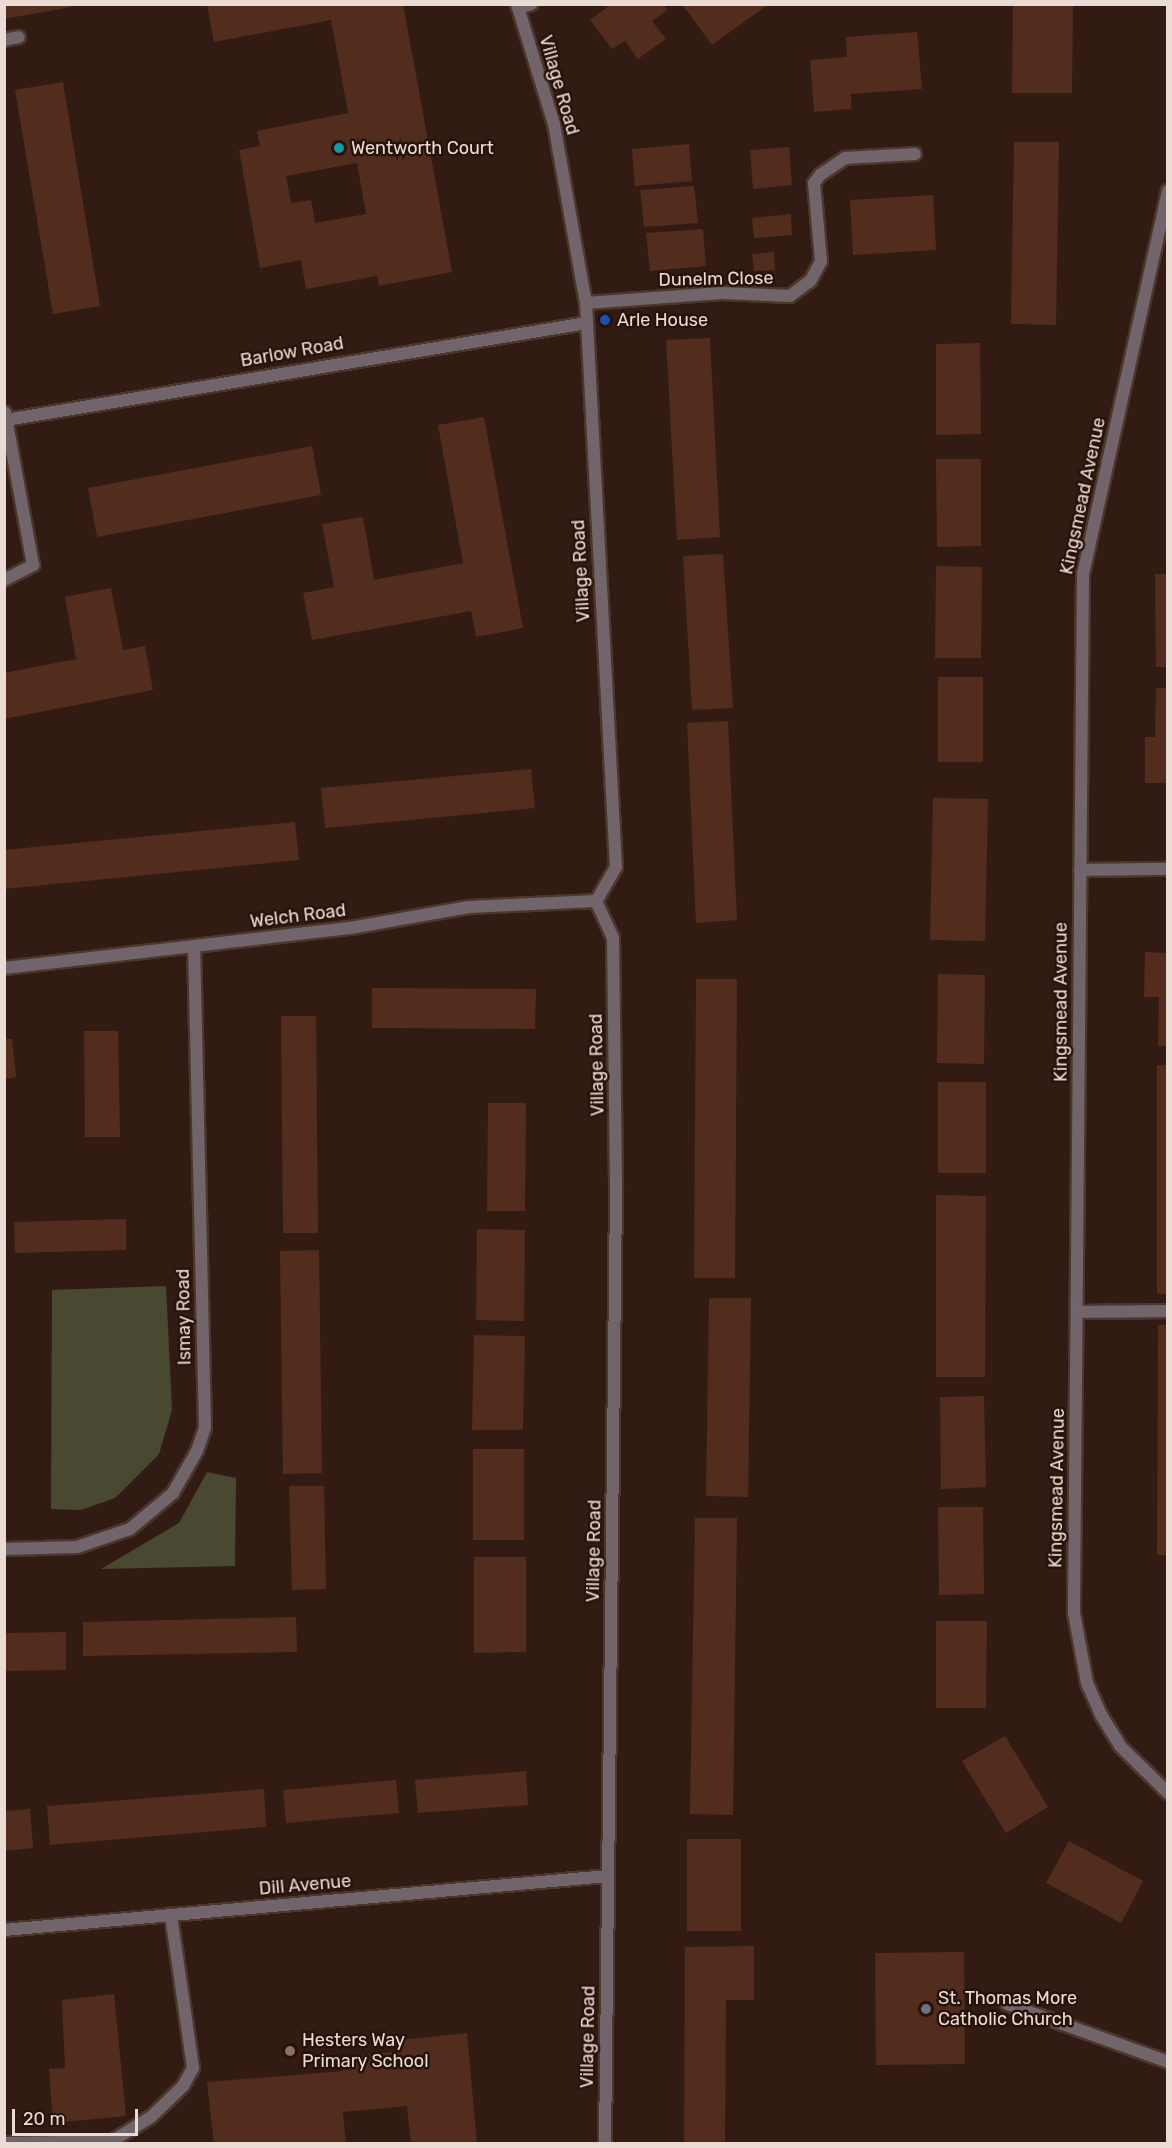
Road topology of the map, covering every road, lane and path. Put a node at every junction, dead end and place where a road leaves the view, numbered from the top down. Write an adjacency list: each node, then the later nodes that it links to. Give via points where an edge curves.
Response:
1 (531, 4): 2 (street)
2 (518, 6): 7 (street, Village Road, via 554,124)
3 (19, 37): 4 (street)
4 (4, 40)
5 (915, 154): 7 (street, Dunelm Close, via 845,158 820,175 814,183 821,261 812,280 790,296 722,293)
6 (1167, 191): 12 (street, Kingsmead Avenue, via 1083,574)
7 (586, 303): 8 (street, Village Road)
8 (586, 322): 9 (street, Barlow Road); 13 (street, Village Road, via 616,867)
9 (5, 417): 10 (street, Barlow Road, via 33,565)
10 (4, 580)
11 (1167, 869): 12 (street)
12 (1080, 870): 17 (street, Kingsmead Avenue)
13 (596, 901): 14 (street, Welch Road, via 469,907 350,928); 20 (street, Village Road, via 613,938)
14 (194, 947): 15 (street, Welch Road); 18 (street, Ismay Road, via 205,1428 173,1493 130,1529 77,1547)
15 (4, 969)
16 (1167, 1311): 17 (street)
17 (1077, 1312): 19 (street, Kingsmead Avenue, via 1078,1648 1107,1725 1144,1773)
18 (4, 1549)
19 (1167, 1792)
20 (608, 1876): 21 (street, Dill Avenue); 26 (street, Village Road)
21 (171, 1915): 22 (street, Dill Avenue); 25 (street, via 193,2068 183,2086 151,2117 112,2141)
22 (4, 1930)
23 (1006, 2004): 24 (street)
24 (1167, 2062)
25 (4, 2143)
26 (605, 2144)

